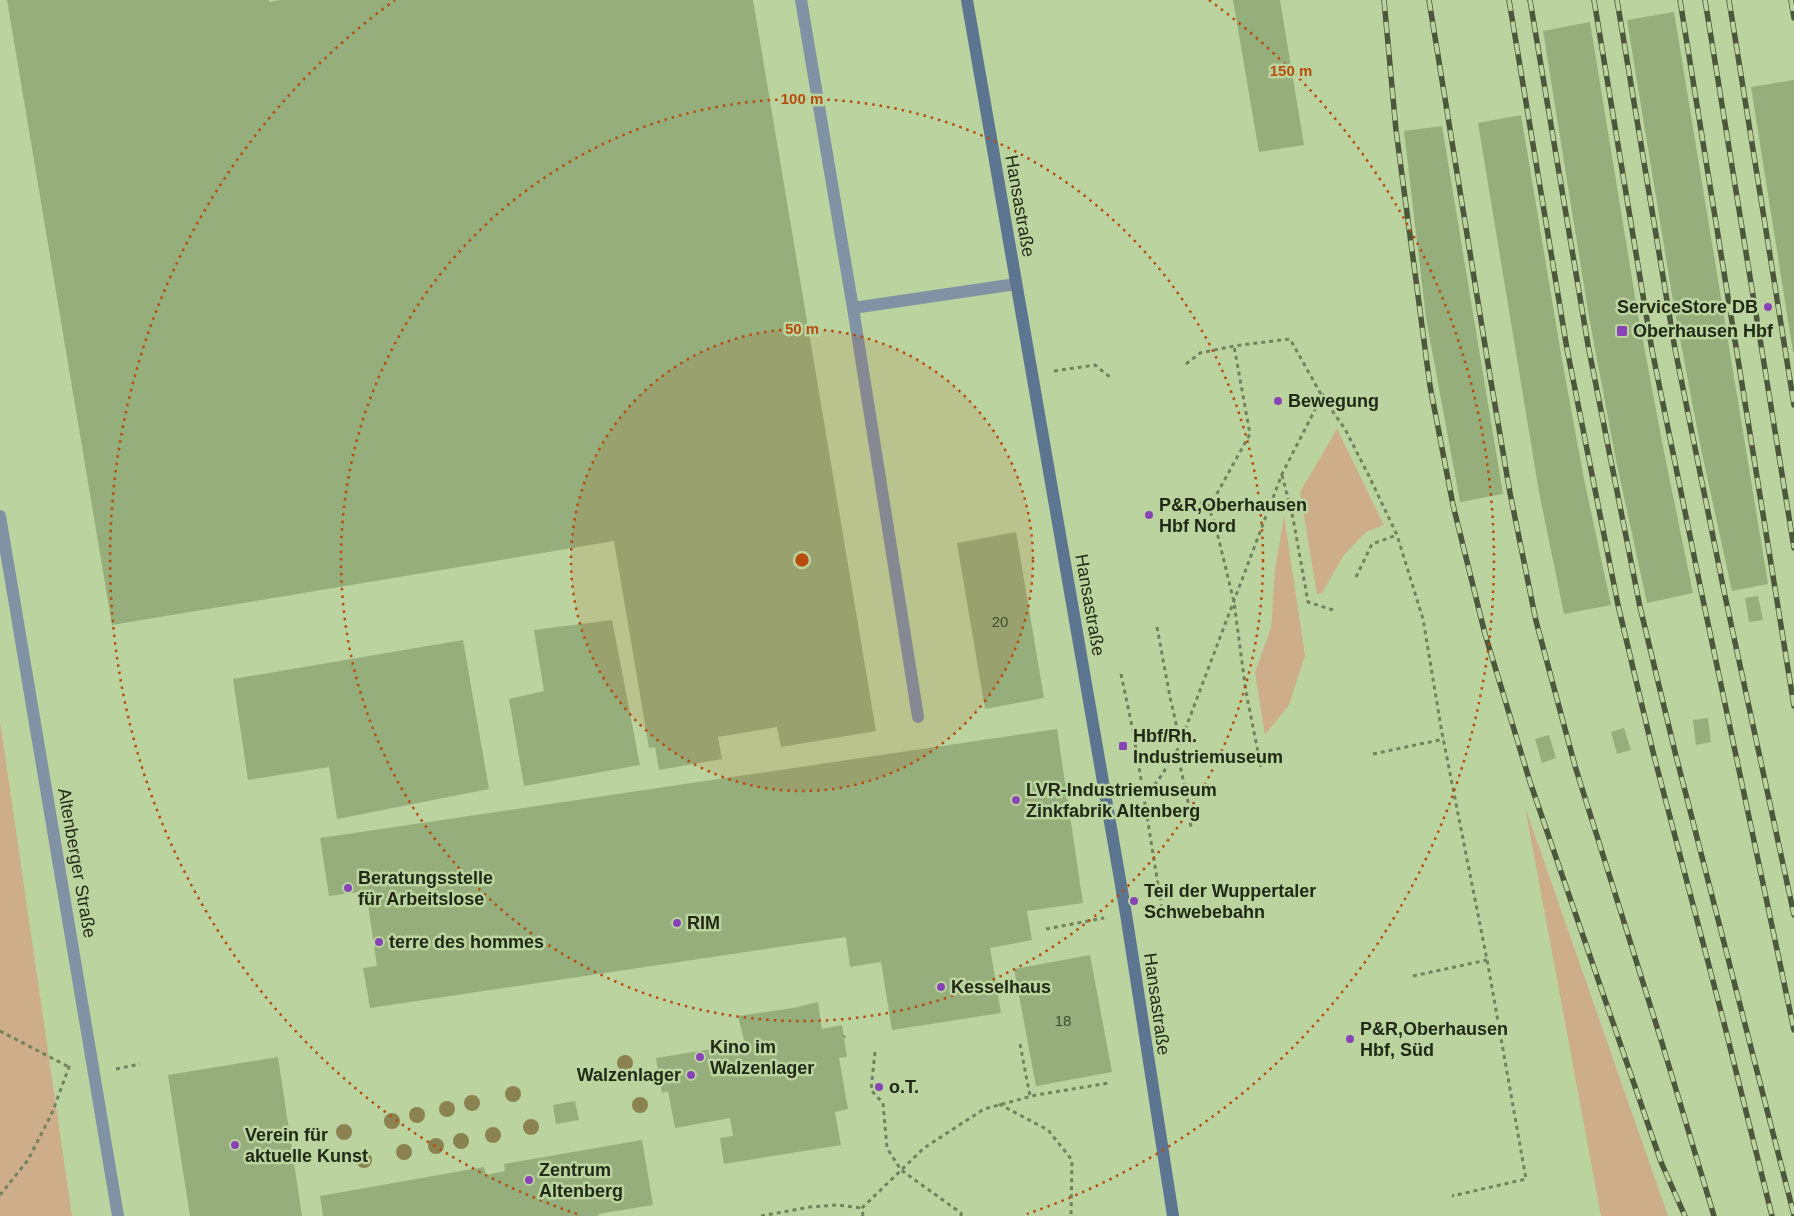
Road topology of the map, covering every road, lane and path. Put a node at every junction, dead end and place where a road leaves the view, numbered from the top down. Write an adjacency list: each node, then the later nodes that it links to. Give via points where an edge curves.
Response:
1 (801, 0): 4 (street)
2 (967, 0): 3 (main road, Hansastraße)
3 (1016, 284): 4 (street); 7 (main road, Hansastraße)
4 (853, 308): 21 (street)
5 (1234, 346): 6 (path, via 1200,353); 10 (path, via 1290,340); 13 (path, via 1250,434)
6 (1186, 364)
7 (1032, 375): 8 (path, via 1095,365); 29 (main road, Hansastraße)
8 (1111, 378)
9 (1328, 392): 10 (path)
10 (1322, 396): 11 (path); 15 (path, via 1345,429)
11 (1282, 474): 17 (path); 18 (path, via 1308,602)
12 (1200, 502): 13 (path)
13 (1209, 508): 17 (path)
14 (0, 516): 37 (street, Altenberger Straße)
15 (1396, 535): 16 (path, via 1372,544); 22 (path, via 1423,619)
16 (1356, 577)
17 (1234, 602): 23 (path); 26 (path)
18 (1333, 610)
19 (1157, 627): 23 (path)
20 (1121, 674): 27 (path)
21 (918, 717)
22 (1444, 739): 25 (path); 31 (path)
23 (1180, 742): 24 (path)
24 (1177, 751): 27 (path); 28 (path)
25 (1374, 754)
26 (1260, 767)
27 (1144, 798): 29 (path, via 1162,909)
28 (1191, 829)
29 (1126, 914): 30 (path); 50 (main road, Hansastraße)
30 (1046, 929)
31 (1487, 960): 32 (path); 43 (path, via 1526,1179)
32 (1413, 976)
33 (0, 1031): 36 (path)
34 (1020, 1044): 39 (path)
35 (874, 1052): 41 (path, via 871,1090 883,1103 887,1148)
36 (69, 1067): 37 (path); 42 (path, via 52,1113 28,1160)
37 (94, 1072): 45 (street, Altenberger Straße)
38 (1109, 1083): 39 (path)
39 (1030, 1096): 40 (path)
40 (999, 1104): 41 (path, via 984,1108 924,1148); 49 (path, via 1048,1130 1072,1160)
41 (901, 1170): 44 (path); 48 (path)
42 (0, 1195)
43 (1452, 1196)
44 (862, 1208): 46 (path, via 837,1205 810,1207); 47 (path)
45 (118, 1216)
46 (760, 1216)
47 (863, 1216)
48 (961, 1216)
49 (1071, 1216)
50 (1173, 1216)

